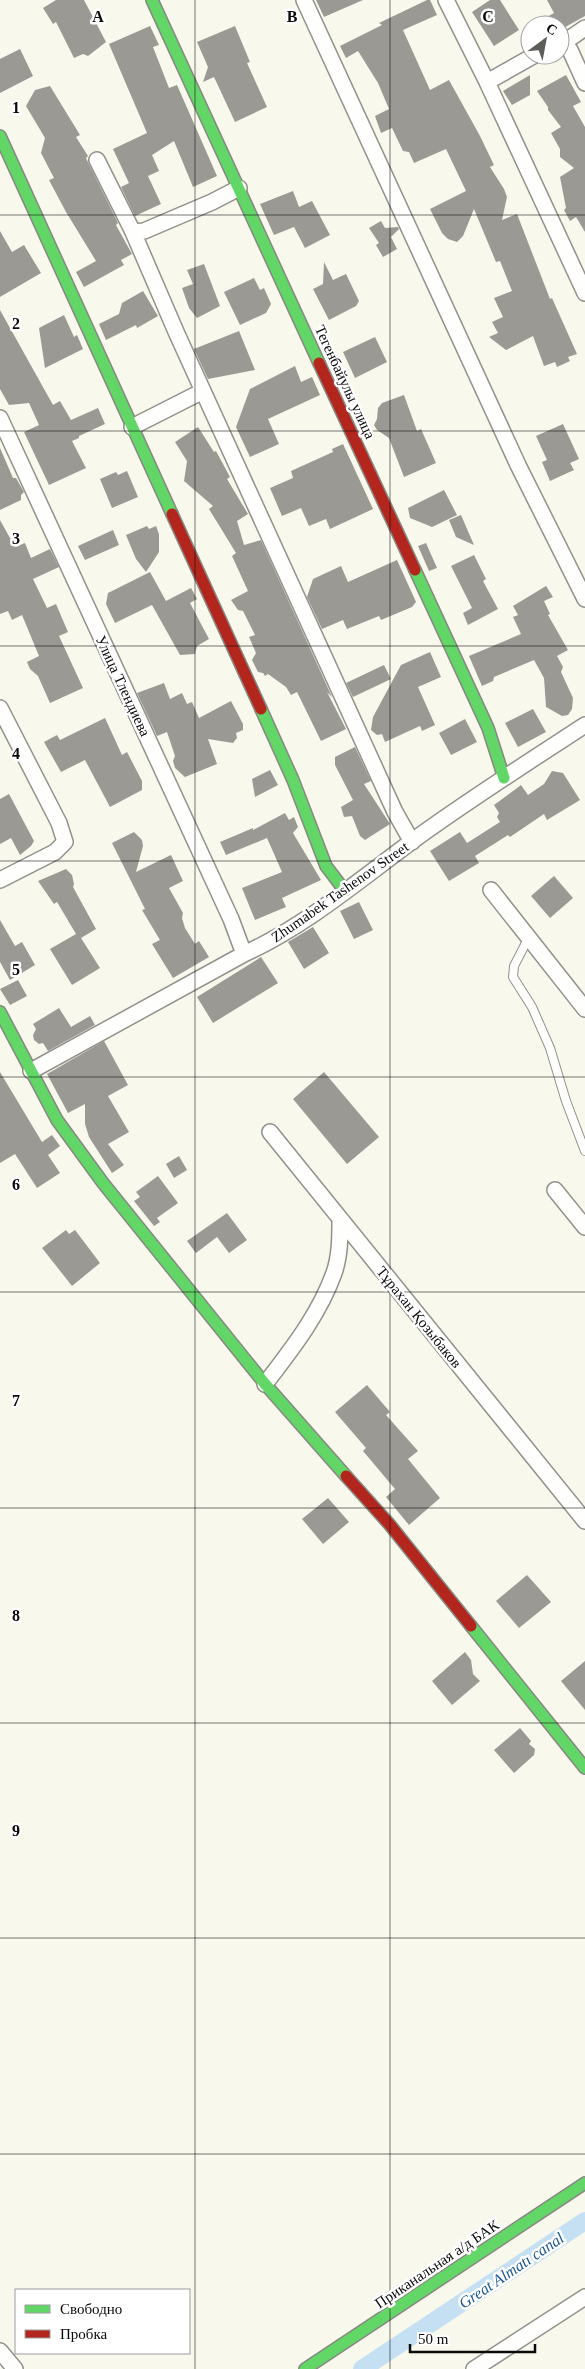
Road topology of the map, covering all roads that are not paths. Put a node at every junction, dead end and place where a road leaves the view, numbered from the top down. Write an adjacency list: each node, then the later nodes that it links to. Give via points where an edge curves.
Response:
1 (152, 0): 12 (street, Тегенбайулы улица)
2 (304, 0): 18 (street, via 518,465)
3 (446, 0): 8 (street)
4 (585, 28): 5 (street)
5 (570, 38)
6 (570, 50): 9 (street)
7 (520, 63): 8 (street)
8 (487, 82): 14 (street)
9 (585, 83)
10 (0, 136): 17 (street)
11 (97, 160): 13 (street)
12 (239, 188): 13 (street, via 152,227); 21 (street, Тегенбайулы улица, via 488,728)
13 (133, 232): 15 (street)
14 (585, 293)
15 (203, 391): 17 (street); 22 (street, via 395,812)
16 (0, 418): 27 (street, Улица Тлендиева, via 231,919)
17 (132, 427): 24 (street, via 293,780 326,866)
18 (585, 599)
19 (0, 708): 23 (street, via 59,823 65,842 55,852)
20 (585, 725): 21 (street, Zhumabek Tashenov Street)
21 (504, 778): 22 (street, Zhumabek Tashenov Street)
22 (412, 842): 24 (street, Zhumabek Tashenov Street)
23 (0, 880)
24 (345, 890): 27 (street, Zhumabek Tashenov Street, via 274,940)
25 (491, 890): 26 (street)
26 (529, 937): 28 (street); 32 (lane, via 514,966 513,977 532,1007 550,1048)
27 (244, 954): 30 (street, Zhumabek Tashenov Street)
28 (585, 1009)
29 (0, 1012): 30 (street)
30 (31, 1071): 36 (street, via 57,1120 103,1183)
31 (270, 1132): 34 (street, Тұрахан Қозыбаков)
32 (585, 1152)
33 (555, 1190): 35 (street)
34 (340, 1220): 36 (street, via 335,1273 304,1333); 37 (street, Тұрахан Қозыбаков)
35 (585, 1228)
36 (265, 1384): 38 (street, via 390,1524)
37 (585, 1522)
38 (585, 1768)
39 (585, 2183): 43 (street, Приканальная а/д БАК)
40 (585, 2297): 44 (street)
41 (0, 2351): 42 (street)
42 (15, 2369)
43 (305, 2369)
44 (474, 2369)

